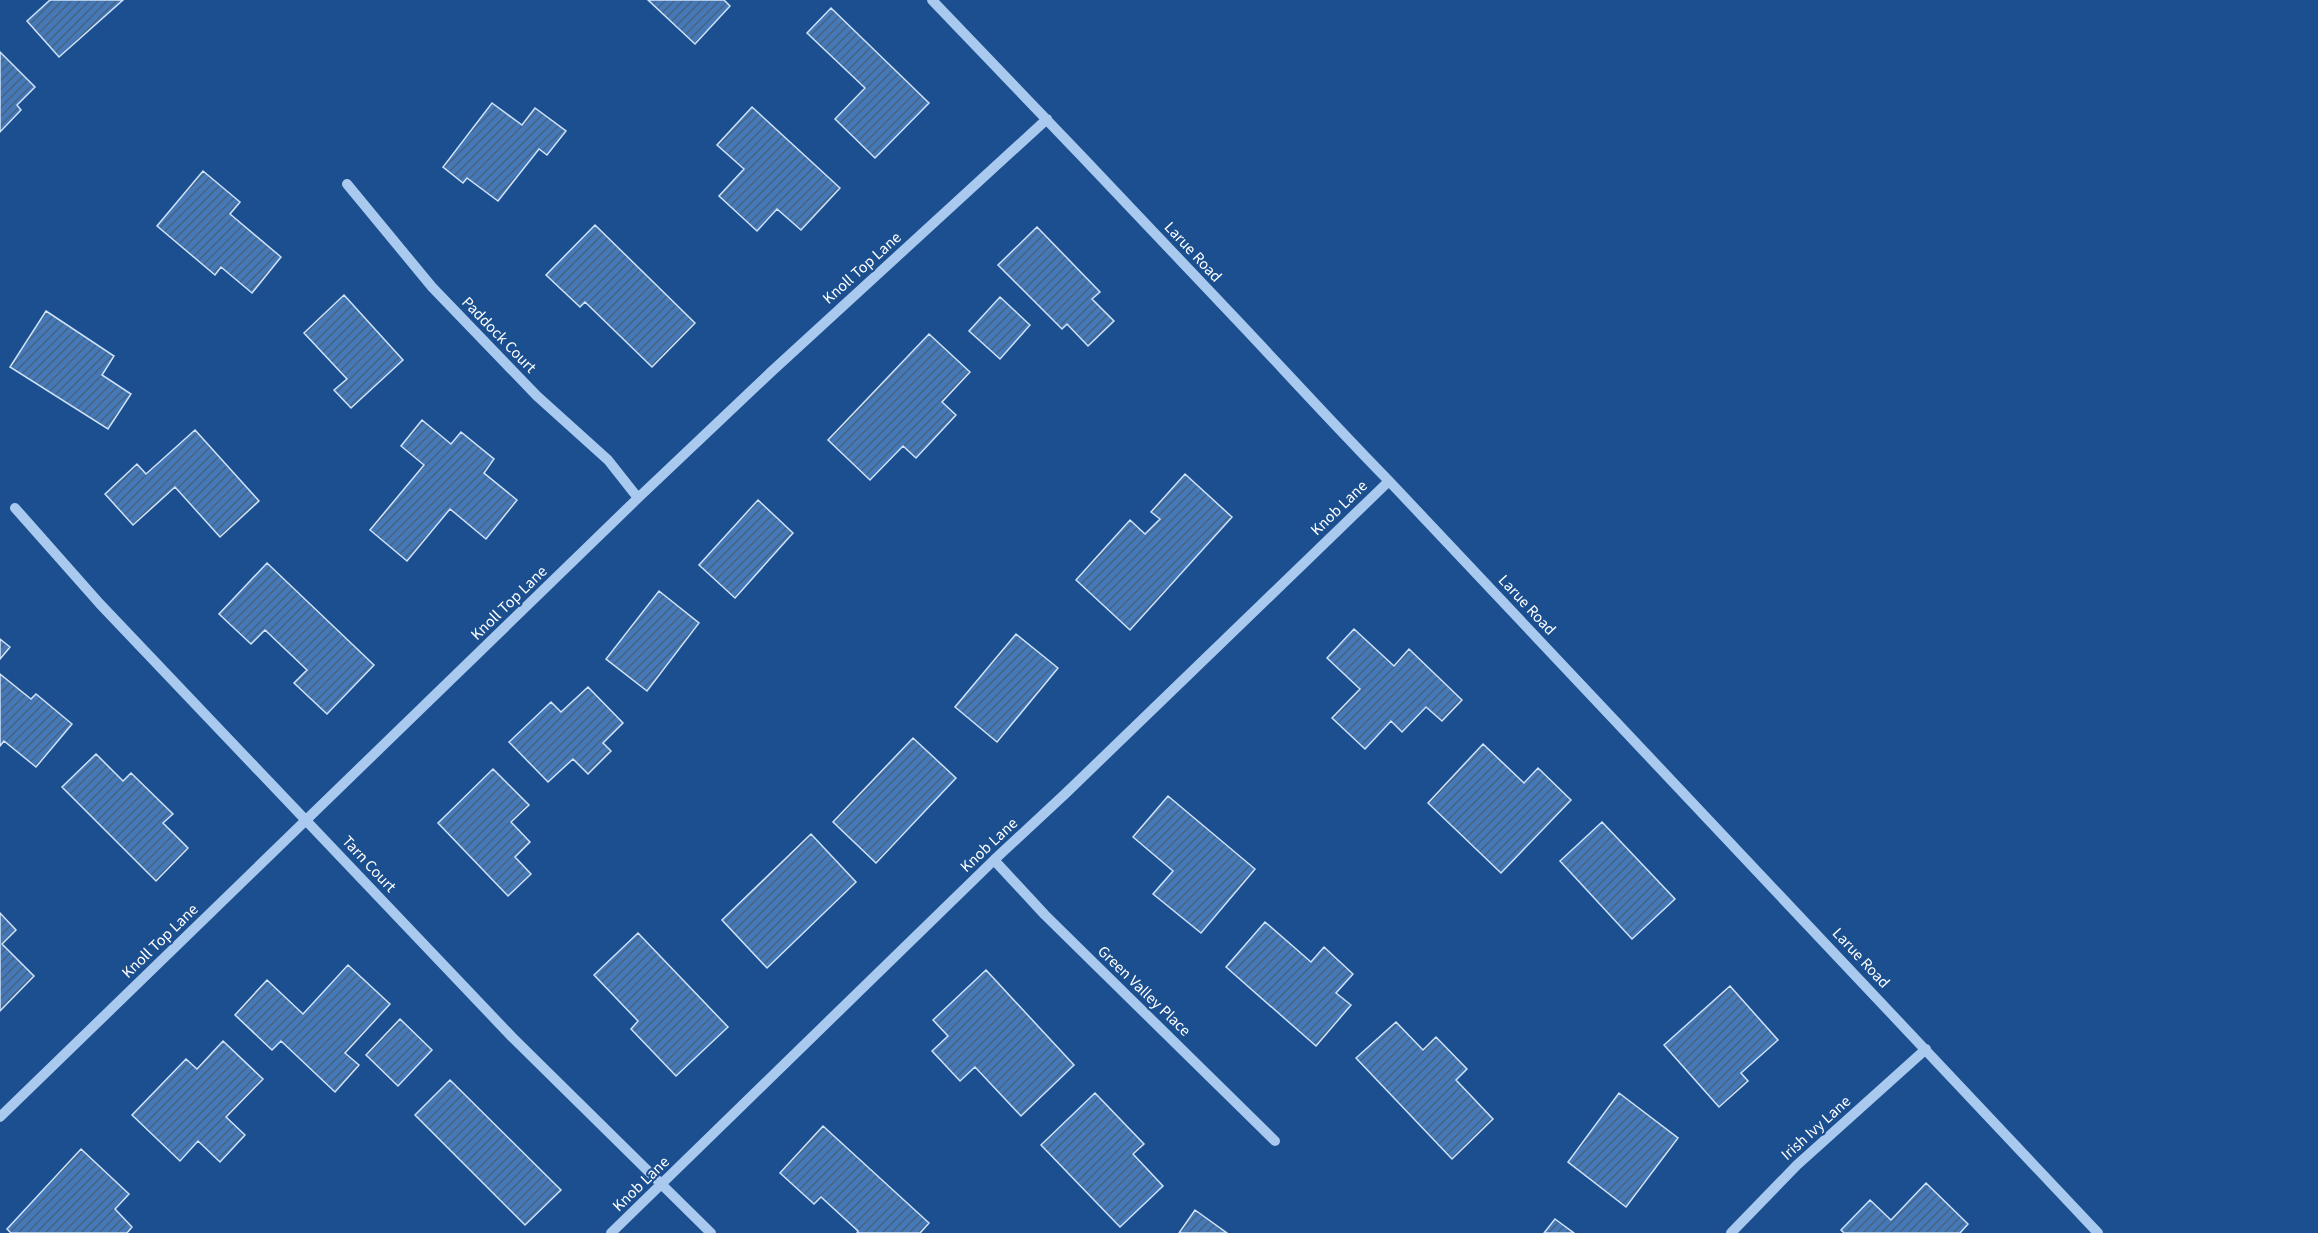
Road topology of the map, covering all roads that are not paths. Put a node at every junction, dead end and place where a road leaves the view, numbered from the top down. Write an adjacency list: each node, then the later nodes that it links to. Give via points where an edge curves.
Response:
1 (932, 0): 2 (street, Larue Road)
2 (1047, 119): 4 (street, Larue Road); 5 (street, Knoll Top Lane)
3 (346, 184): 5 (street, Paddock Court, via 432,287 537,396 608,460)
4 (1389, 481): 8 (street, Knob Lane); 9 (street, Larue Road)
5 (638, 498): 7 (street, Knoll Top Lane)
6 (15, 508): 7 (street, Tarn Court, via 100,604)
7 (307, 820): 10 (street, Knoll Top Lane); 12 (street, Tarn Court, via 512,1037)
8 (994, 860): 11 (street, Green Valley Place); 12 (street, Knob Lane)
9 (1926, 1049): 15 (street, Irish Ivy Lane, via 1797,1165); 16 (street, Larue Road)
10 (0, 1117)
11 (1275, 1141)
12 (663, 1185): 13 (street, Knob Lane); 14 (street, Tarn Court)
13 (611, 1233)
14 (711, 1233)
15 (1731, 1233)
16 (2098, 1233)

